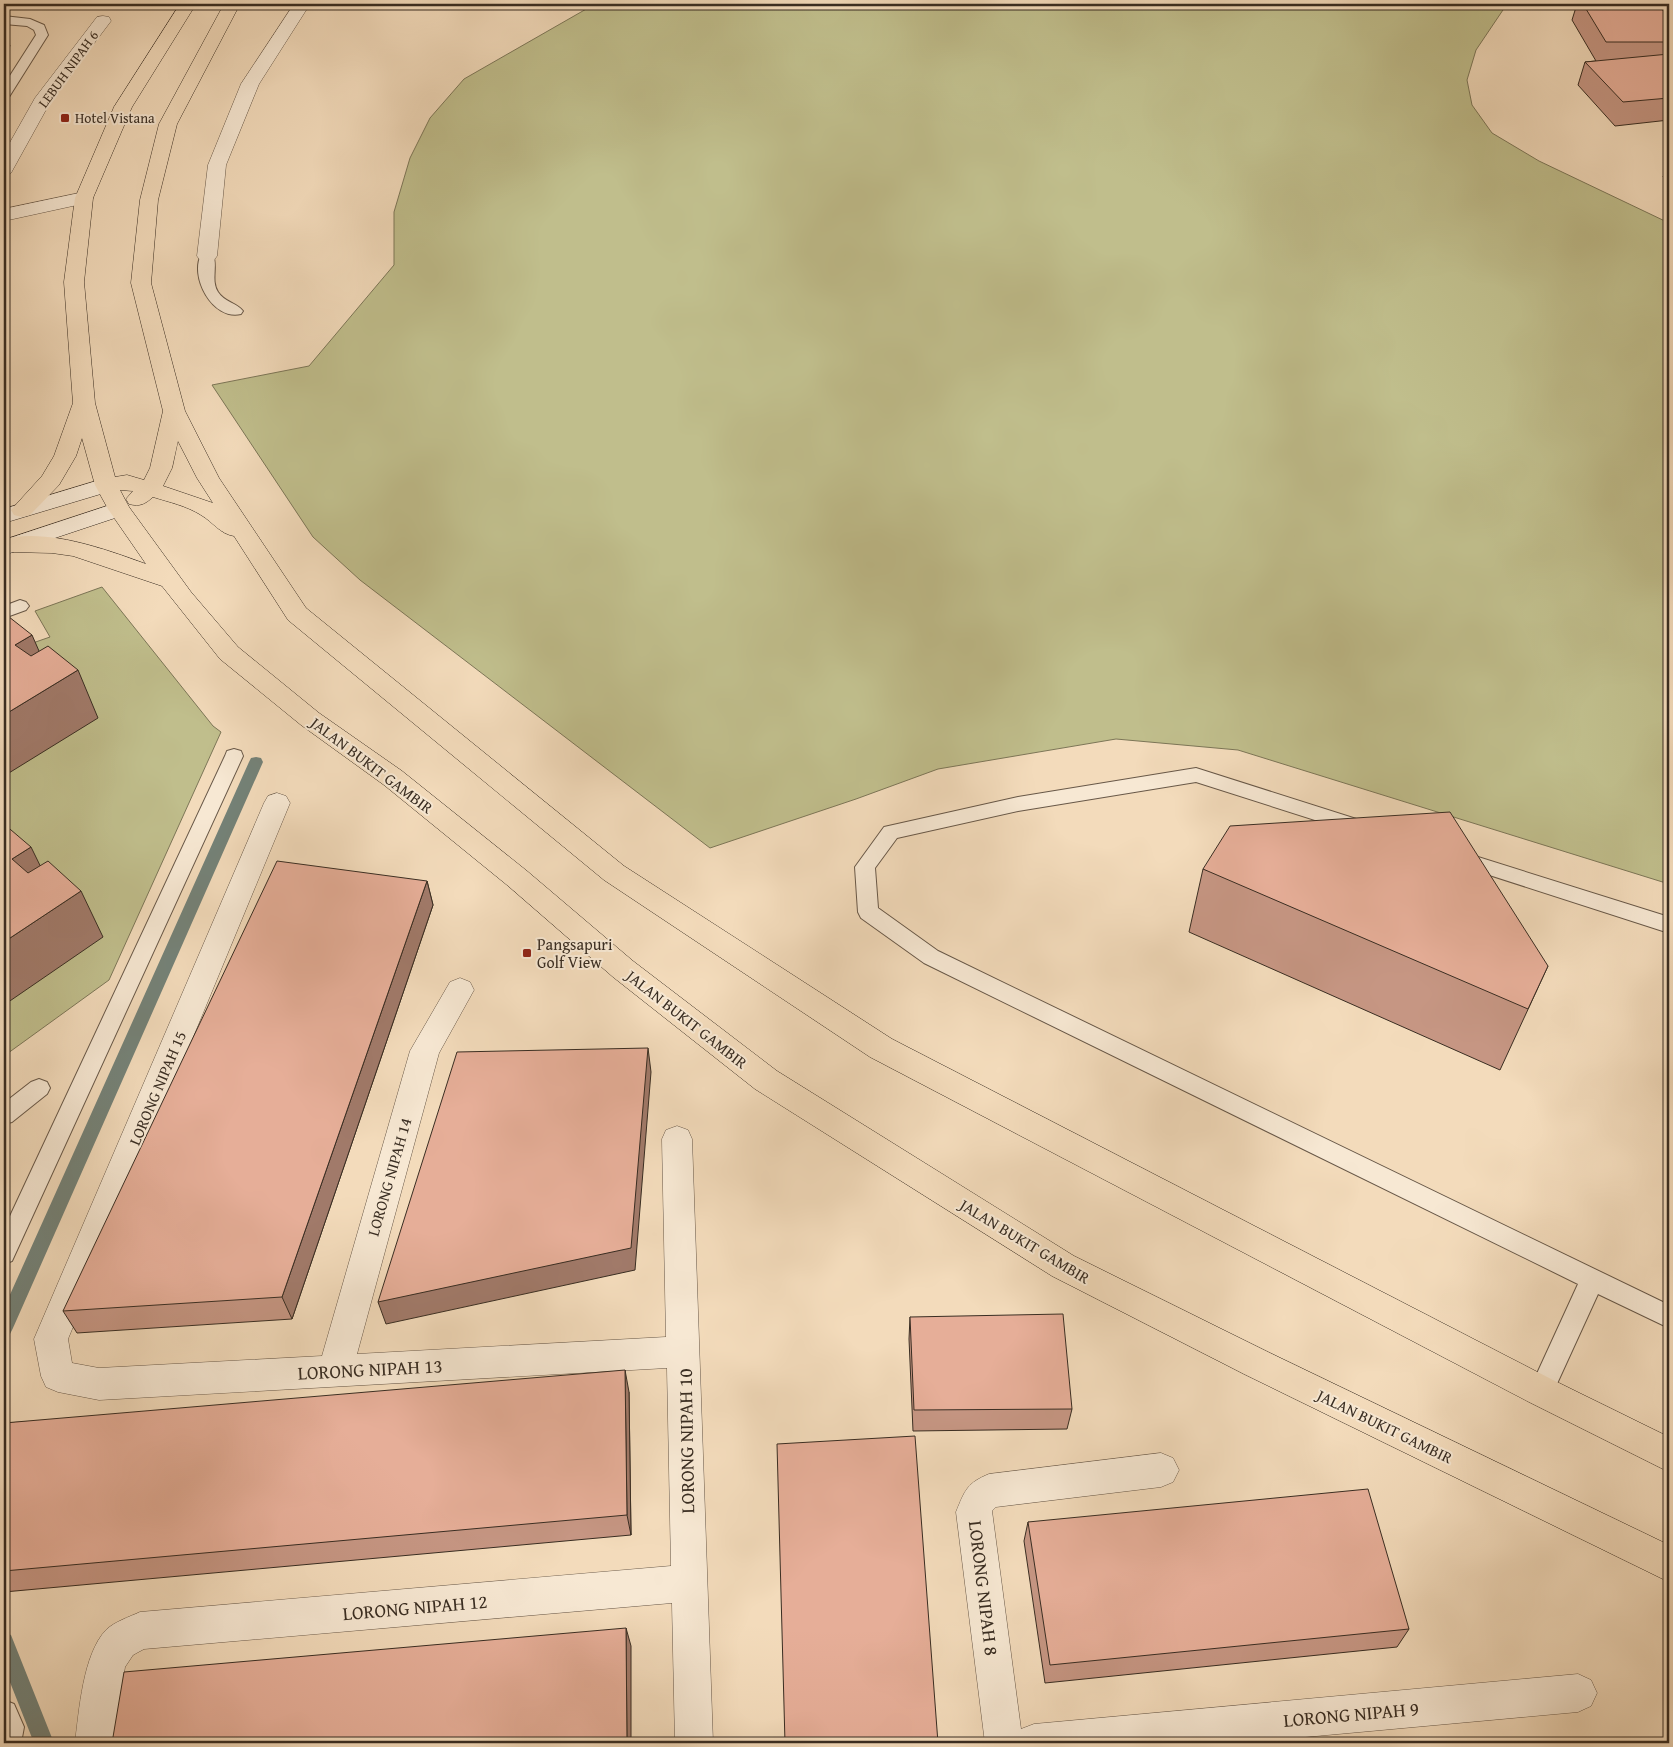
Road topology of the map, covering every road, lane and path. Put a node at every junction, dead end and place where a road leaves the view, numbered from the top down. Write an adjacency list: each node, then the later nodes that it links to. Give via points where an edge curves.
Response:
1 (188, 4): 8 (main road, JALAN BUKIT GAMBIR, via 123,107)
2 (232, 4): 13 (main road, via 168,124 149,200 141,283)
3 (302, 4): 10 (street, via 250,84 217,165)
4 (4, 20): 6 (lane, via 30,23 40,28 42,35)
5 (103, 21): 7 (street, LEBUH NIPAH 6, via 44,98)
6 (4, 94)
7 (4, 170)
8 (84, 198): 9 (street); 12 (main road, JALAN BUKIT GAMBIR, via 74,282)
9 (4, 215)
10 (207, 256): 11 (lane, via 206,283 213,298)
11 (236, 311)
12 (84, 403): 14 (main road, JALAN BUKIT GAMBIR); 17 (main road, via 65,456 51,480)
13 (174, 411): 15 (main road, via 161,468); 18 (main road, via 208,478)
14 (106, 484): 15 (main road, via 127,482); 16 (main road, JALAN BUKIT GAMBIR); 17 (street)
15 (151, 488): 16 (main road); 18 (main road, via 208,510)
16 (119, 509): 19 (street); 20 (main road, JALAN BUKIT GAMBIR)
17 (13, 513)
18 (247, 540): 36 (main road, via 297,614 614,873 881,1048)
19 (7, 546): 20 (main road, via 31,543 71,547)
20 (171, 581): 39 (main road, JALAN BUKIT GAMBIR, via 229,653 310,719 401,785 623,969 766,1080 1063,1266)
21 (234, 756): 30 (lane)
22 (277, 803): 35 (street, LORONG NIPAH 15, via 51,1339)
23 (1376, 832): 31 (lane, via 1196,775 1018,804 891,832 865,867 868,912 931,957)
24 (1442, 853): 25 (lane)
25 (1669, 925)
26 (460, 990): 34 (street, LORONG NIPAH 14, via 425,1051)
27 (40, 1088): 28 (lane)
28 (4, 1115)
29 (677, 1139): 33 (street, LORONG NIPAH 10)
30 (4, 1254)
31 (1592, 1280): 32 (lane); 36 (lane)
32 (1669, 1317)
33 (684, 1352): 34 (street, LORONG NIPAH 13); 40 (street, LORONG NIPAH 10)
34 (335, 1371): 35 (street, LORONG NIPAH 13, via 99,1384)
35 (58, 1376)
36 (1541, 1391): 37 (main road)
37 (1669, 1455)
38 (1160, 1470): 46 (street, LORONG NIPAH 8, via 989,1491 979,1499 974,1512)
39 (1669, 1564)
40 (689, 1583): 44 (street, LORONG NIPAH 12, via 140,1631 120,1642 107,1660); 45 (street, LORONG NIPAH 10)
41 (1578, 1692): 47 (street, LORONG NIPAH 9)
42 (4, 1714): 43 (lane, via 10,1727)
43 (7, 1743)
44 (94, 1743)
45 (694, 1743)
46 (1004, 1743)
47 (1034, 1743)

